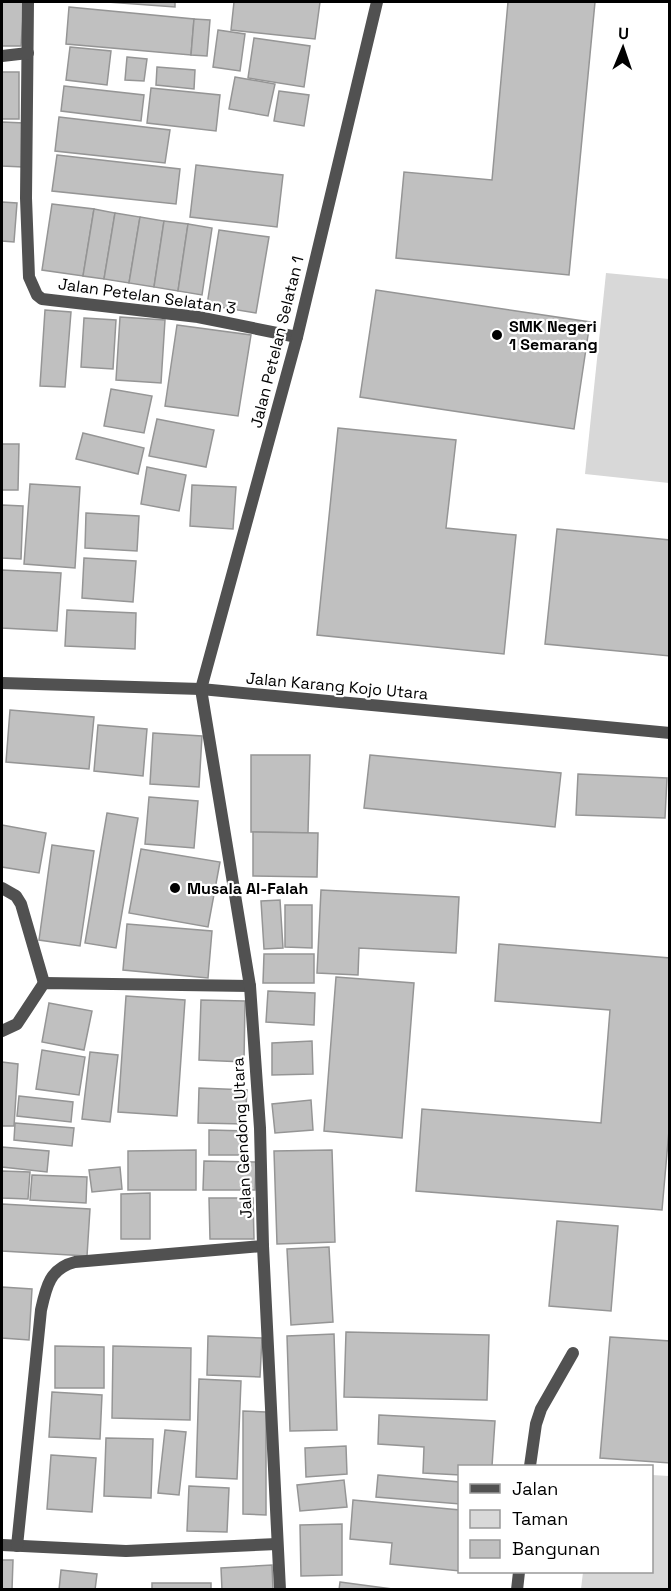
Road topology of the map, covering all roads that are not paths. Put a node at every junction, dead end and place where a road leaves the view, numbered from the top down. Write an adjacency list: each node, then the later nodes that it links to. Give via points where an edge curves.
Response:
1 (28, 2): 3 (street, Jalan Petelan Selatan 3)
2 (377, 2): 5 (street, Jalan Petelan Selatan 1)
3 (28, 53): 4 (street); 5 (street, Jalan Petelan Selatan 3, via 29,277 36,295 42,299 198,317)
4 (2, 56)
5 (297, 337): 7 (street, Jalan Petelan Selatan 1)
6 (2, 683): 7 (street, Jalan Karang Kojo Utara)
7 (201, 689): 8 (street, Jalan Karang Kojo Utara); 11 (street, Jalan Gendong Utara)
8 (669, 733)
9 (2, 888): 10 (street, via 21,904)
10 (44, 983): 11 (street); 12 (street, via 17,1024)
11 (250, 986): 13 (street, Jalan Gendong Utara)
12 (2, 1031)
13 (263, 1246): 16 (street, Jalan Gendong Utara); 18 (street, via 75,1262 63,1265 51,1275 41,1310)
14 (573, 1353): 15 (street, via 536,1424)
15 (530, 1465)
16 (277, 1544): 18 (street, via 126,1551); 20 (street, Jalan Gendong Utara)
17 (2, 1545): 18 (street)
18 (17, 1546)
19 (519, 1573): 21 (street)
20 (280, 1590)
21 (517, 1590)

